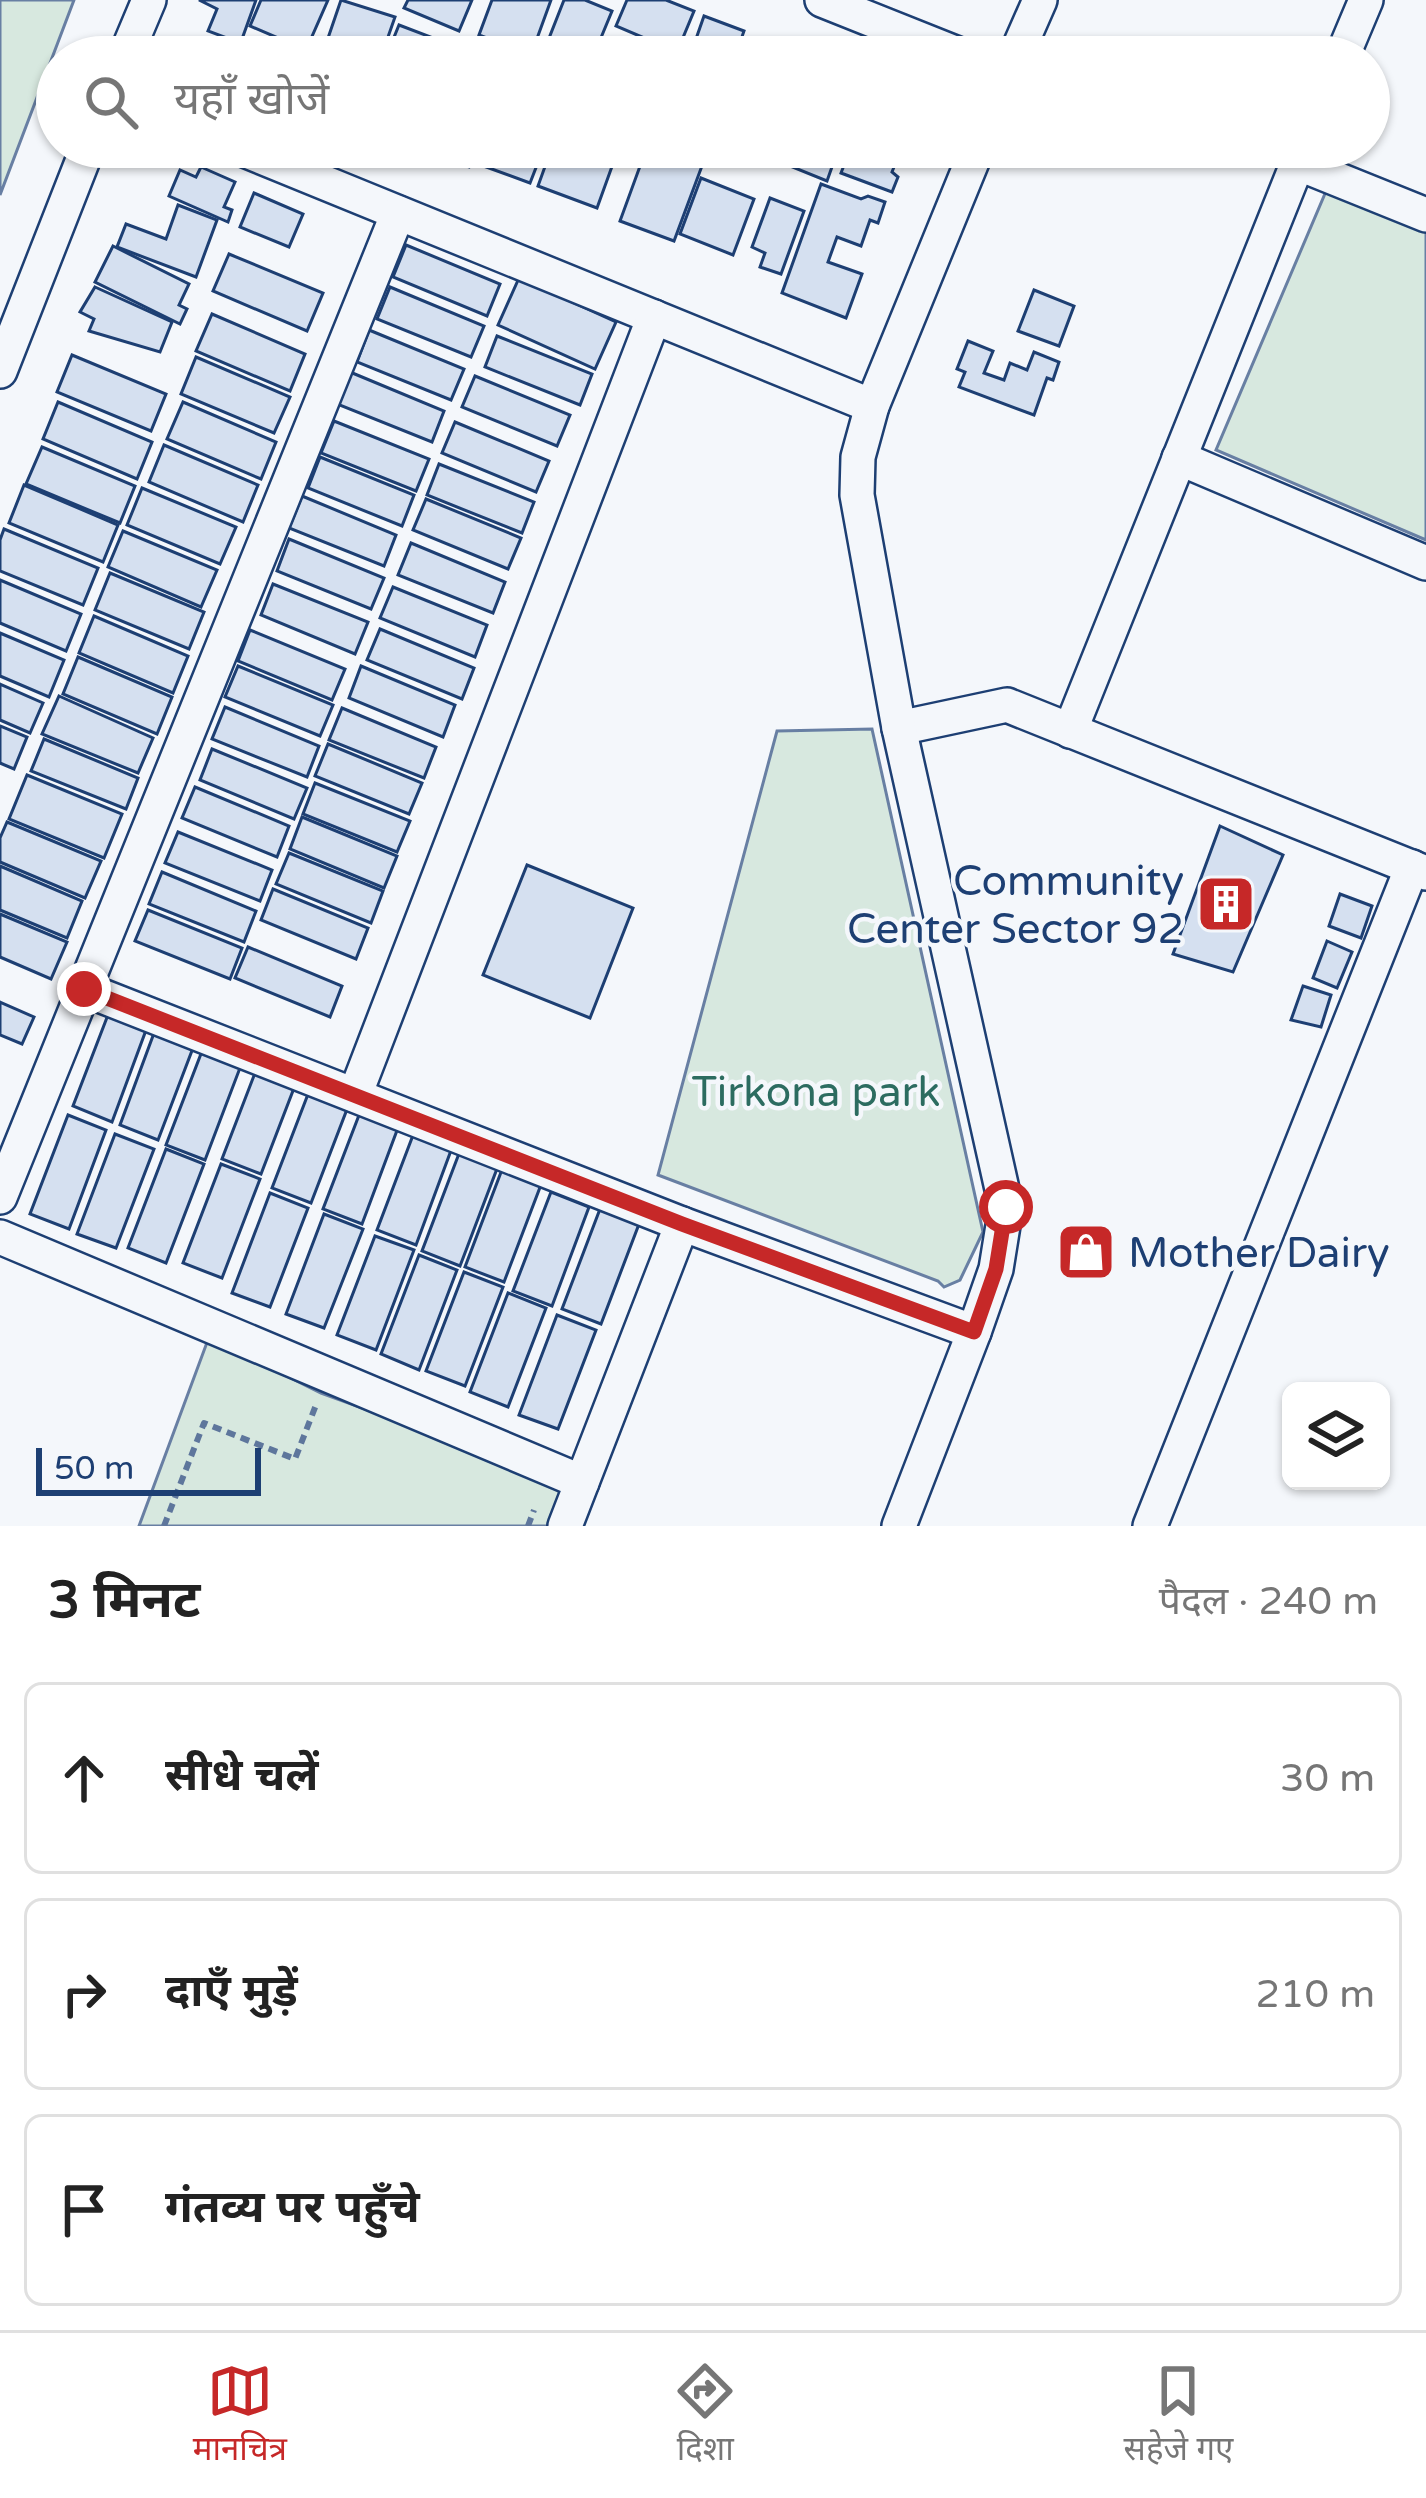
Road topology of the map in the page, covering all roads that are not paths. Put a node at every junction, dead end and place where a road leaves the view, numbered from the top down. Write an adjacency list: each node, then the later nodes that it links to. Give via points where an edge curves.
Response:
1 (149, 0): 5 (street)
2 (822, 0): 6 (street)
3 (1040, 0): 7 (street)
4 (1366, 0): 8 (street)
5 (133, 36)
6 (912, 36)
7 (1024, 36)
8 (1351, 36)
9 (80, 168): 17 (street)
10 (289, 168): 14 (street)
11 (969, 168): 18 (street)
12 (1295, 168): 19 (street)
13 (1327, 168): 15 (street)
14 (398, 213): 16 (street); 24 (street)
15 (1426, 215)
16 (654, 317): 18 (street); 25 (street)
17 (0, 371)
18 (872, 406): 21 (street, via 857,495)
19 (1179, 458): 20 (street); 22 (street)
20 (1426, 562)
21 (899, 728): 22 (street, via 1006,705); 29 (street, via 1006,1207)
22 (1070, 731): 23 (street)
23 (1419, 870): 33 (street)
24 (84, 989): 25 (street); 26 (street)
25 (355, 1095): 27 (street)
26 (0, 1197)
27 (682, 1224): 29 (street); 30 (street)
28 (0, 1237): 30 (street)
29 (974, 1332): 32 (street)
30 (582, 1481): 31 (street)
31 (565, 1526)
32 (899, 1526)
33 (1150, 1526)

